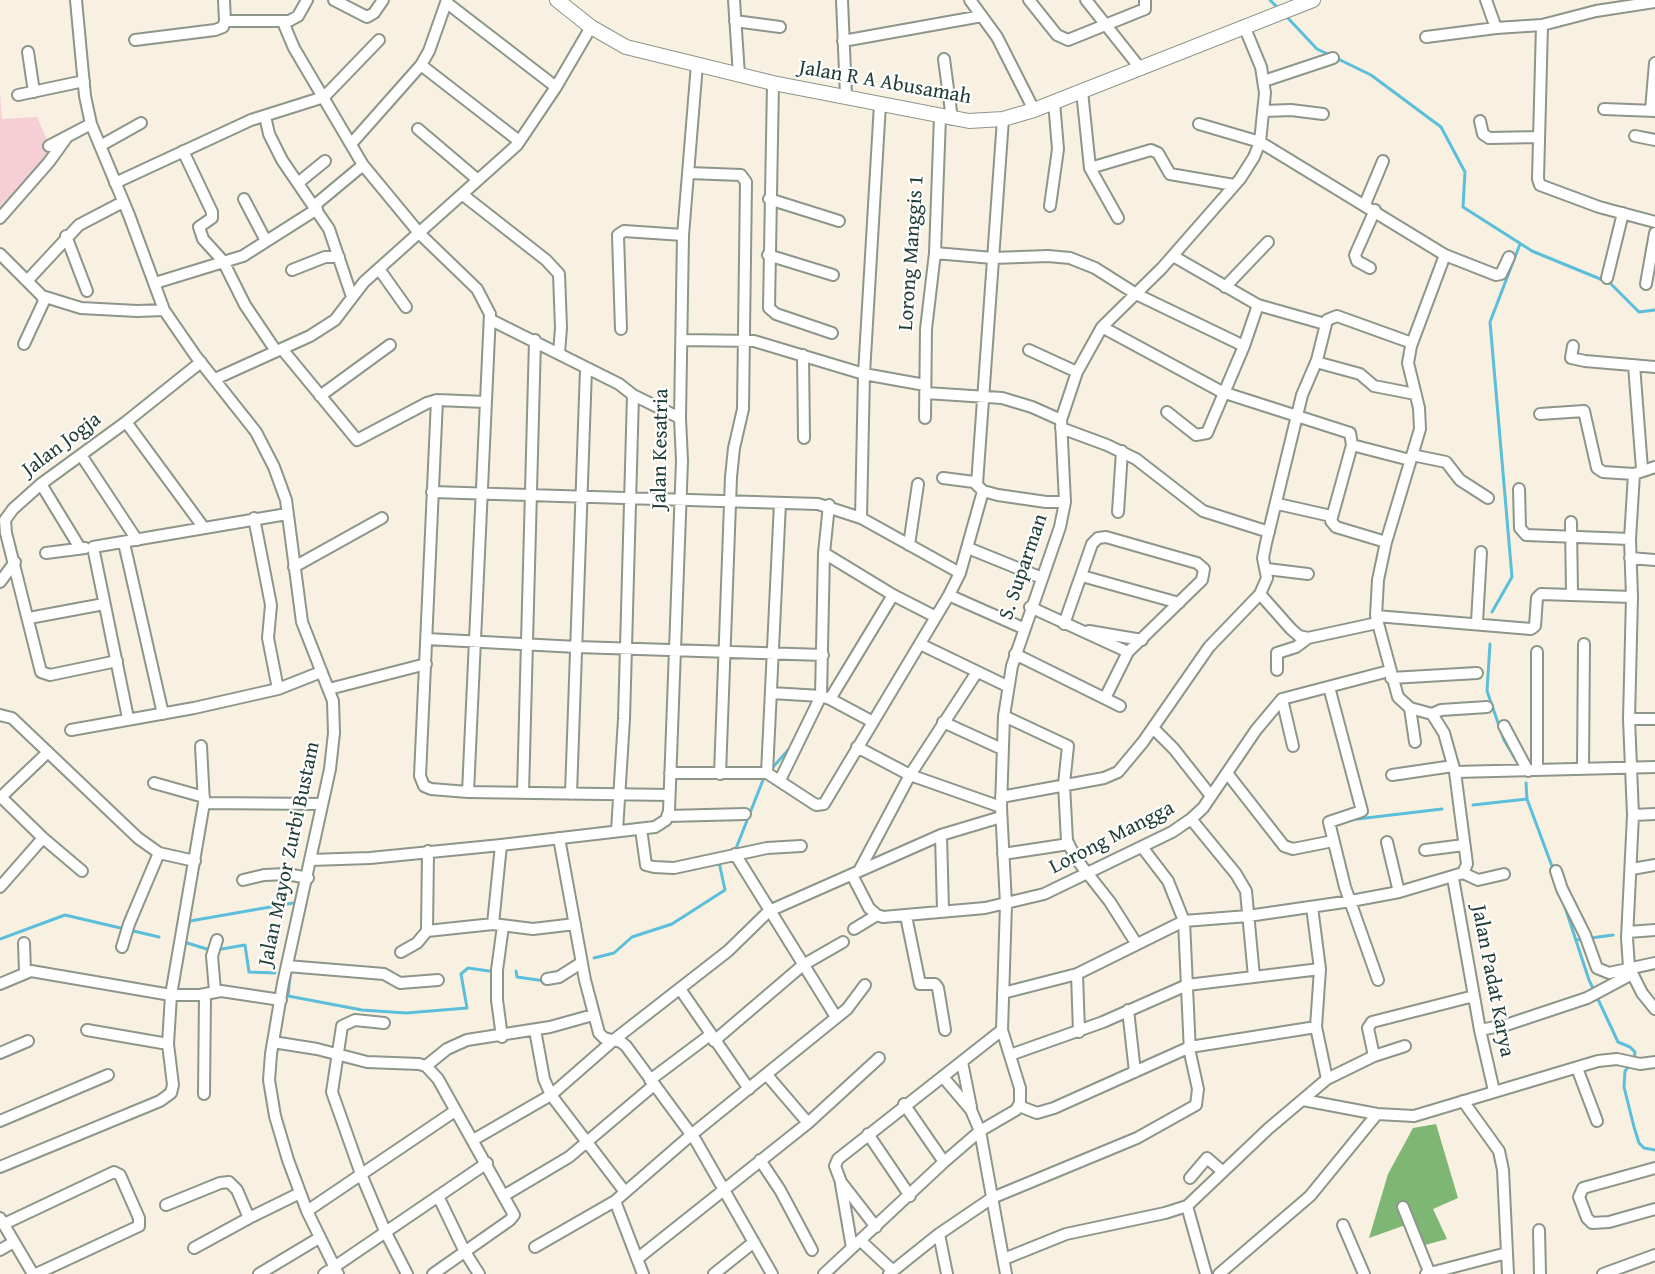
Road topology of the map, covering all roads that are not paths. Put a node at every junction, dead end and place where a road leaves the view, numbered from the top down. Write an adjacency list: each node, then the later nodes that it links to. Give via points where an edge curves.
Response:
1 (76, 0): 40 (street, Jalan Mayor Zurbi Bustam)
2 (224, 0): 19 (street)
3 (307, 0): 21 (street, via 296,18)
4 (334, 0): 5 (street, via 367,17)
5 (383, 0)
6 (557, 0): 17 (street, Jalan R A Abusamah)
7 (734, 0): 20 (street)
8 (842, 0): 31 (street)
9 (969, 0): 18 (street)
10 (1029, 0): 22 (street, via 1064,39)
11 (1086, 0): 22 (street)
12 (1145, 0): 22 (street, via 1145,9)
13 (1313, 0): 24 (street, Jalan R A Abusamah)
14 (1486, 0): 27 (street)
15 (447, 2): 37 (street); 43 (street)
16 (1655, 2): 23 (street)
17 (573, 5): 25 (street, Jalan R A Abusamah)
18 (982, 16): 31 (street); 52 (street)
19 (225, 21): 21 (street); 29 (street, via 223,27 215,30)
20 (735, 21): 26 (street); 39 (street)
21 (283, 22): 48 (street)
22 (1107, 24): 38 (street)
23 (1542, 25): 27 (street); 66 (street)
24 (1245, 26): 38 (street, Jalan R A Abusamah); 41 (street, S. Suparman)
25 (591, 27): 36 (street, Jalan R A Abusamah, via 626,47); 43 (street)
26 (780, 27)
27 (1496, 28): 28 (street)
28 (1426, 37)
29 (135, 39)
30 (379, 40): 48 (street)
31 (843, 41): 47 (street)
32 (28, 52): 45 (street)
33 (1333, 58): 41 (street)
34 (944, 59): 57 (street, Lorong Manggis 1)
35 (1655, 63): 53 (street)
36 (697, 64): 39 (street, Jalan R A Abusamah); 78 (street, Jalan Kesatria)
37 (421, 65): 68 (street); 70 (street)
38 (1140, 68): 44 (street, Jalan R A Abusamah)
39 (739, 75): 42 (street, Jalan R A Abusamah)
40 (84, 81): 45 (street); 61 (street, Jalan Mayor Zurbi Bustam)
41 (1264, 81): 54 (street, S. Suparman)
42 (773, 83): 47 (street, Jalan R A Abusamah); 85 (street)
43 (556, 87): 68 (street)
44 (1082, 91): 49 (street, Jalan R A Abusamah); 77 (street)
45 (34, 92): 46 (street)
46 (18, 95)
47 (846, 96): 50 (street, Jalan R A Abusamah)
48 (324, 97): 56 (street); 70 (street)
49 (1054, 102): 52 (street, Jalan R A Abusamah); 88 (street, via 1058,149)
50 (880, 104): 57 (street, Jalan R A Abusamah); 150 (street)
51 (1604, 109): 53 (street)
52 (1034, 110): 58 (street, Jalan R A Abusamah)
53 (1653, 110)
54 (1264, 111): 55 (street); 69 (street, S. Suparman)
55 (1323, 114)
56 (265, 116): 73 (street); 81 (street, via 272,140)
57 (946, 118): 58 (street, Jalan R A Abusamah); 103 (street, Lorong Manggis 1)
58 (1003, 119): 109 (street)
59 (1480, 121): 66 (street, via 1483,134 1489,138)
60 (141, 123): 72 (street)
61 (91, 124): 64 (street); 72 (street, Jalan Mayor Zurbi Bustam)
62 (1199, 124): 69 (street)
63 (418, 129): 79 (street)
64 (67, 136): 71 (street); 92 (street)
65 (1635, 136): 67 (street)
66 (1539, 137): 91 (street, via 1538,179 1543,188)
67 (1655, 140)
68 (519, 141): 79 (street)
69 (1260, 142): 82 (street, S. Suparman, via 1254,158); 87 (street)
70 (351, 144): 76 (street)
71 (49, 146)
72 (100, 146): 80 (street, Jalan Mayor Zurbi Bustam)
73 (183, 151): 80 (street); 110 (street, via 213,212 212,218 200,227 202,235)
74 (325, 161): 81 (street)
75 (1383, 161): 87 (street)
76 (363, 165): 89 (street); 97 (street)
77 (1090, 168): 82 (street, via 1151,150 1158,153 1170,174); 93 (street)
78 (689, 173): 98 (street, Jalan Kesatria); 134 (street, via 741,176 746,180)
79 (478, 180): 83 (street)
80 (115, 183): 86 (street, Jalan Mayor Zurbi Bustam)
81 (298, 183): 89 (street)
82 (1234, 185): 106 (street, S. Suparman)
83 (463, 195): 97 (street); 142 (street, via 559,274)
84 (244, 199): 100 (street)
85 (770, 199): 94 (street); 104 (street)
86 (123, 202): 99 (street, via 90,218); 117 (street, Jalan Mayor Zurbi Bustam)
87 (1365, 204): 90 (street)
88 (1050, 206)
89 (316, 207): 100 (street); 107 (street)
90 (1375, 210): 105 (street); 111 (street, via 1355,255 1357,261)
91 (1623, 213): 95 (street); 115 (street)
92 (0, 218)
93 (1118, 218)
94 (839, 221)
95 (1655, 222)
96 (1655, 233): 118 (street)
97 (420, 234): 112 (street); 127 (street, via 477,289 488,306)
98 (683, 235): 130 (street, via 624,231 618,235); 133 (street, Jalan Kesatria)
99 (66, 236): 116 (street); 120 (street)
100 (266, 241): 110 (street, via 243,256)
101 (1269, 242): 119 (street)
102 (0, 254): 116 (street)
103 (935, 254): 109 (street); 152 (street, Lorong Manggis 1, via 926,329)
104 (768, 255): 114 (street); 131 (street, via 771,310)
105 (1445, 255): 108 (street, via 1496,275 1501,274); 135 (street)
106 (1173, 256): 119 (street); 121 (street, S. Suparman)
107 (339, 257): 113 (street, via 325,257); 123 (street)
108 (1509, 257)
109 (993, 258): 121 (street, via 1070,258 1095,268); 157 (street)
110 (223, 261): 117 (street); 140 (street, via 245,305)
111 (1370, 268)
112 (379, 269): 123 (street); 125 (street)
113 (292, 270)
114 (833, 275)
115 (1607, 279)
116 (27, 281): 122 (street)
117 (155, 283): 126 (street, Jalan Mayor Zurbi Bustam)
118 (1646, 284)
119 (1225, 287): 124 (street)
120 (87, 291)
121 (1136, 294): 129 (street, S. Suparman); 138 (street)
122 (42, 296): 126 (street, via 81,308); 136 (street, via 42,310)
123 (352, 297): 140 (street, via 325,328)
124 (1258, 305): 128 (street); 138 (street)
125 (406, 307)
126 (164, 310): 144 (street, Jalan Mayor Zurbi Bustam)
127 (491, 320): 132 (street); 159 (street)
128 (1325, 324): 135 (street, via 1329,317 1337,316); 145 (street)
129 (1102, 327): 149 (street, S. Suparman); 153 (street)
130 (621, 329)
131 (832, 333)
132 (535, 340): 142 (street); 181 (street)
133 (683, 340): 134 (street); 162 (street, Jalan Kesatria)
134 (743, 341): 143 (street); 186 (street, via 743,409 734,448)
135 (1412, 343): 154 (street, via 1408,363)
136 (24, 344)
137 (390, 345): 156 (street)
138 (1244, 346): 153 (street)
139 (1573, 346): 146 (street, via 1571,358)
140 (279, 350): 151 (street); 156 (street)
141 (1029, 350): 149 (street)
142 (560, 353): 148 (street)
143 (803, 355): 150 (street); 167 (street)
144 (201, 362): 151 (street, Jalan Mayor Zurbi Bustam); 165 (street, Jalan Jogja)
145 (1316, 362): 154 (street, via 1360,374 1374,386); 164 (street, via 1302,395)
146 (1634, 365): 147 (street); 173 (street)
147 (1655, 367)
148 (586, 369): 155 (street); 182 (street)
149 (1077, 372): 166 (street, S. Suparman)
150 (864, 374): 152 (street); 197 (street)
151 (215, 380): 193 (street, Jalan Mayor Zurbi Bustam, via 267,451 281,483)
152 (925, 389): 157 (street); 163 (street, Lorong Manggis 1)
153 (1222, 392): 160 (street, via 1209,430 1203,435 1197,435); 164 (street)
154 (1415, 394): 171 (street, via 1420,419)
155 (633, 395): 162 (street); 184 (street)
156 (320, 396): 158 (street, via 357,440 414,408)
157 (985, 396): 166 (street, via 1016,401); 177 (street)
158 (437, 400): 159 (street); 179 (street)
159 (485, 402): 180 (street)
160 (1167, 411)
161 (1540, 414): 173 (street, via 1584,411 1597,468 1604,472)
162 (680, 418): 185 (street, Jalan Kesatria)
163 (925, 418)
164 (1298, 418): 168 (street, via 1348,432); 189 (street)
165 (126, 422): 170 (street, Jalan Jogja); 199 (street)
166 (1061, 424): 169 (street); 187 (street, S. Suparman)
167 (804, 438)
168 (1352, 445): 171 (street); 194 (street)
169 (1122, 451): 192 (street); 200 (street, via 1203,511)
170 (81, 455): 175 (street, Jalan Jogja); 203 (street)
171 (1411, 457): 183 (street, via 1446,462 1460,480); 204 (street)
172 (1655, 467): 173 (street)
173 (1638, 472): 202 (street)
174 (943, 478): 177 (street)
175 (41, 484): 191 (street, Jalan Jogja); 208 (street)
176 (918, 484): 206 (street)
177 (980, 487): 187 (street, via 1026,500); 209 (street)
178 (1519, 489): 201 (street, via 1523,533)
179 (432, 492): 180 (street); 239 (street)
180 (481, 494): 181 (street); 241 (street)
181 (532, 495): 182 (street); 242 (street)
182 (583, 498): 184 (street); 245 (street)
183 (1488, 498)
184 (631, 499): 185 (street); 246 (street)
185 (680, 501): 186 (street); 247 (street, Jalan Kesatria)
186 (731, 502): 188 (street); 248 (street)
187 (1065, 502): 221 (street, S. Suparman)
188 (780, 503): 190 (street); 251 (street)
189 (1278, 504): 194 (street); 200 (street)
190 (829, 506): 197 (street); 212 (street)
191 (4, 510): 215 (street, Jalan Jogja)
192 (1118, 512)
193 (287, 514): 195 (street); 216 (street, Jalan Mayor Zurbi Bustam)
194 (1331, 516): 204 (street, via 1336,527)
195 (254, 518): 199 (street); 263 (street, via 271,605 268,638)
196 (382, 518): 216 (street)
197 (861, 518): 206 (street)
198 (1571, 522): 201 (street)
199 (204, 528): 203 (street)
200 (1269, 532): 217 (street, via 1263,558)
201 (1571, 537): 202 (street); 224 (street)
202 (1630, 539): 213 (street)
203 (137, 540): 205 (street)
204 (1386, 542): 233 (street, via 1378,580)
205 (124, 543): 207 (street); 272 (street)
206 (909, 545): 218 (street)
207 (93, 547): 208 (street); 229 (street)
208 (80, 548): 211 (street)
209 (968, 548): 218 (street); 221 (street)
210 (1481, 552): 234 (street)
211 (46, 553)
212 (824, 553): 225 (street); 253 (street)
213 (1630, 558): 214 (street); 227 (street)
214 (1655, 560)
215 (15, 562): 222 (street); 232 (street, Jalan Jogja)
216 (294, 567): 257 (street, Jalan Mayor Zurbi Bustam, via 303,622)
217 (1267, 569): 219 (street); 223 (street)
218 (960, 573): 231 (street)
219 (1308, 574)
220 (1082, 576): 228 (street); 228 (street, via 1092,544 1101,537 1200,565 1204,577); 235 (street)
221 (1042, 578): 230 (street, S. Suparman)
222 (0, 582)
223 (1260, 594): 238 (street, via 1291,629); 282 (street, via 1209,647)
224 (1572, 595): 227 (street); 234 (street, via 1540,595 1531,629)
225 (893, 596): 231 (street); 266 (street)
226 (953, 597): 236 (street)
227 (1632, 597): 277 (street)
228 (1179, 603): 240 (street)
229 (104, 604): 232 (street); 254 (street)
230 (1030, 608): 235 (street); 236 (street, S. Suparman)
231 (936, 617): 243 (street)
232 (28, 618): 254 (street, Jalan Jogja, via 43,674)
233 (1377, 619): 234 (street); 238 (street); 260 (street)
234 (1477, 622)
235 (1064, 624): 237 (street)
236 (1023, 628): 252 (street, S. Suparman)
237 (1080, 631): 240 (street); 249 (street)
238 (1308, 638): 256 (street, via 1277,653)
239 (427, 639): 241 (street); 255 (street)
240 (1142, 640): 249 (street)
241 (476, 641): 242 (street); 304 (street)
242 (526, 643): 245 (street); 305 (street)
243 (920, 644): 258 (street); 279 (street)
244 (1584, 644): 292 (street)
245 (577, 647): 246 (street); 306 (street)
246 (627, 649): 247 (street); 307 (street)
247 (675, 650): 248 (street); 295 (street, Jalan Kesatria)
248 (726, 652): 251 (street); 298 (street)
249 (1128, 652): 267 (street)
250 (1537, 652): 294 (street)
251 (773, 654): 253 (street); 265 (street)
252 (1016, 654): 261 (street, S. Suparman); 267 (street)
253 (823, 655): 266 (street)
254 (117, 661): 276 (street)
255 (426, 664): 264 (street); 304 (street, via 422,781 431,789)
256 (1277, 670)
257 (321, 672): 263 (street); 264 (street, Jalan Mayor Zurbi Bustam)
258 (977, 672): 261 (street); 280 (street)
259 (1477, 673): 260 (street)
260 (1390, 674): 262 (street); 271 (street, via 1398,697)
261 (1007, 687): 275 (street, S. Suparman)
262 (1329, 687): 268 (street); 324 (street, via 1362,810 1330,820)
263 (278, 689): 272 (street)
264 (329, 689): 312 (street, Jalan Mayor Zurbi Bustam, via 334,733)
265 (771, 693): 266 (street); 296 (street)
266 (825, 698): 279 (street); 301 (street)
267 (1106, 698): 269 (street)
268 (1282, 699): 286 (street); 297 (street, Lorong Mangga)
269 (1120, 706)
270 (1487, 707): 273 (street)
271 (1410, 708): 273 (street); 284 (street)
272 (163, 714): 276 (street)
273 (1432, 714): 293 (street, Jalan Padat Karya, via 1444,733)
274 (0, 715): 289 (street, via 12,718)
275 (1004, 717): 288 (street, S. Suparman); 303 (street, via 1068,746)
276 (128, 718): 283 (street)
277 (1629, 719): 278 (street); 290 (street)
278 (1655, 719)
279 (873, 722): 287 (street)
280 (944, 722): 288 (street); 299 (street)
281 (1503, 726): 294 (street)
282 (1153, 728): 303 (street, via 1118,772); 309 (street)
283 (71, 730)
284 (1415, 742)
285 (201, 746): 311 (street)
286 (1293, 746)
287 (857, 747): 299 (street); 301 (street, via 822,805 816,805)
288 (1002, 749): 313 (street, S. Suparman)
289 (47, 753): 310 (street); 333 (street)
290 (1630, 766): 291 (street); 292 (street); 316 (street)
291 (1655, 767)
292 (1583, 768): 294 (street)
293 (1454, 770): 294 (street); 300 (street); 328 (street, Jalan Padat Karya)
294 (1533, 770)
295 (670, 773): 298 (street); 308 (street, Jalan Kesatria)
296 (767, 773): 298 (street); 301 (street)
297 (1227, 773): 309 (street, Lorong Mangga); 324 (street, via 1284,846 1293,849)
298 (720, 774)
299 (910, 775): 313 (street); 342 (street)
300 (1392, 775)
301 (780, 780)
302 (154, 783): 311 (street)
303 (1064, 784): 313 (street); 326 (street)
304 (468, 792): 305 (street)
305 (523, 793): 306 (street)
306 (571, 794): 307 (street)
307 (620, 795): 308 (street); 320 (street)
308 (669, 795): 317 (street, Jalan Kesatria)
309 (1211, 796): 318 (street, Lorong Mangga)
310 (1, 797): 322 (street)
311 (204, 800): 312 (street); 337 (street)
312 (322, 804): 336 (street, Jalan Mayor Zurbi Bustam)
313 (1001, 807): 321 (street); 335 (street, S. Suparman)
314 (745, 814): 317 (street)
315 (1655, 814): 316 (street)
316 (1633, 815): 339 (street)
317 (668, 816): 319 (street, via 655,827)
318 (1191, 819): 330 (street, Lorong Mangga); 357 (street, via 1243,885)
319 (641, 829): 320 (street); 334 (street, via 646,865 674,867)
320 (617, 831): 323 (street)
321 (941, 835): 342 (street); 353 (street)
322 (43, 838): 341 (street); 348 (street)
323 (559, 838): 327 (street); 359 (street)
324 (1333, 841): 350 (street)
325 (1387, 842): 349 (street)
326 (1069, 844): 335 (street); 344 (street)
327 (501, 845): 332 (street); 360 (street)
328 (1464, 845): 331 (street); 345 (street, Jalan Padat Karya, via 1467,864)
329 (801, 846): 334 (street)
330 (1142, 847): 344 (street, Lorong Mangga); 358 (street, via 1168,881)
331 (1425, 850)
332 (428, 851): 336 (street); 363 (street)
333 (159, 853): 337 (street); 369 (street)
334 (735, 854): 354 (street)
335 (1003, 854): 351 (street, S. Suparman)
336 (310, 860): 346 (street, Jalan Mayor Zurbi Bustam)
337 (195, 861): 389 (street)
338 (1655, 865): 339 (street)
339 (1632, 869): 364 (street)
340 (1556, 870): 376 (street, via 1594,963 1600,971)
341 (82, 871)
342 (855, 873): 354 (street); 355 (street, via 869,908)
343 (1504, 874): 345 (street, via 1478,880)
344 (1088, 875): 351 (street, Lorong Mangga, via 1044,894); 368 (street)
345 (1458, 876): 349 (street); 390 (street, Jalan Padat Karya)
346 (308, 878): 347 (street, via 288,874); 374 (street, Jalan Mayor Zurbi Bustam)
347 (243, 880)
348 (0, 887)
349 (1399, 892): 350 (street)
350 (1351, 901): 352 (street); 382 (street)
351 (1006, 904): 353 (street, Lorong Mangga); 388 (street, S. Suparman)
352 (1312, 907): 357 (street); 375 (street)
353 (943, 910): 356 (street, Lorong Mangga)
354 (769, 911): 373 (street); 386 (street, via 728,951)
355 (876, 915): 356 (street, Lorong Mangga); 361 (street)
356 (906, 916): 400 (street, via 920,984 935,984 938,988)
357 (1248, 916): 358 (street); 379 (street)
358 (1184, 921): 368 (street); 385 (street)
359 (575, 924): 360 (street, via 533,929); 371 (street)
360 (498, 925): 363 (street); 404 (street, via 497,1000)
361 (854, 929)
362 (1655, 930): 364 (street)
363 (427, 932): 370 (street)
364 (1628, 932): 376 (street)
365 (217, 939): 387 (street)
366 (843, 942): 373 (street)
367 (24, 943): 377 (street)
368 (1136, 943): 378 (street)
369 (122, 947)
370 (401, 952)
371 (581, 963): 381 (street); 394 (street)
372 (1655, 963): 376 (street)
373 (803, 965): 395 (street); 405 (street)
374 (287, 966): 380 (street, via 384,974 400,983); 391 (street, Jalan Mayor Zurbi Bustam)
375 (1320, 969): 379 (street); 397 (street)
376 (1630, 971): 392 (street); 402 (street, via 1598,992)
377 (25, 972): 383 (street); 389 (street)
378 (1077, 974): 388 (street); 403 (street)
379 (1254, 977): 385 (street)
380 (438, 980)
381 (547, 980)
382 (1378, 980)
383 (0, 984)
384 (865, 985): 395 (street)
385 (1187, 985): 393 (street); 411 (street)
386 (680, 989): 405 (street); 406 (street)
387 (210, 993): 389 (street); 391 (street); 429 (street)
388 (1003, 993): 401 (street, S. Suparman)
389 (171, 994): 409 (street)
390 (1474, 996): 402 (street, Jalan Padat Karya); 415 (street, via 1372,1022 1368,1028)
391 (280, 1000): 408 (street, Jalan Mayor Zurbi Bustam)
392 (1655, 1009)
393 (1128, 1010): 403 (street); 421 (street)
394 (593, 1015): 399 (street); 406 (street, via 602,1036)
395 (836, 1017): 423 (street)
396 (384, 1023): 413 (street, via 344,1023)
397 (1316, 1027): 411 (street); 425 (street)
398 (87, 1030): 409 (street)
399 (535, 1030): 404 (street); 430 (street)
400 (945, 1030)
401 (1002, 1030): 414 (street, S. Suparman); 417 (street)
402 (1480, 1030): 428 (street, Jalan Padat Karya)
403 (1079, 1032): 414 (street)
404 (502, 1036): 419 (street, via 457,1044)
405 (712, 1038): 426 (street); 427 (street)
406 (615, 1039): 426 (street, via 626,1046); 430 (street)
407 (28, 1041): 412 (street)
408 (273, 1042): 413 (street); 457 (street, Jalan Mayor Zurbi Bustam, via 269,1080 272,1099)
409 (168, 1044): 449 (street, via 173,1084 168,1096)
410 (1405, 1046): 415 (street)
411 (1190, 1047): 421 (street); 461 (street, via 1198,1097 1190,1110 1137,1138)
412 (0, 1053)
413 (336, 1054): 419 (street, via 367,1062); 452 (street, via 334,1102)
414 (1010, 1055): 434 (street, S. Suparman, via 1020,1088)
415 (1374, 1056): 425 (street)
416 (879, 1058): 440 (street)
417 (962, 1062): 424 (street); 435 (street)
418 (1655, 1062): 420 (street, via 1609,1059)
419 (426, 1066): 436 (street, via 438,1079)
420 (1577, 1068): 428 (street); 439 (street)
421 (1135, 1072): 434 (street, via 1044,1111 1031,1112)
422 (108, 1075): 438 (street)
423 (767, 1075): 427 (street); 440 (street)
424 (944, 1077): 433 (street); 435 (street)
425 (1328, 1079): 431 (street)
426 (652, 1082): 443 (street); 445 (street)
427 (749, 1089): 443 (street)
428 (1494, 1091): 432 (street)
429 (204, 1094)
430 (551, 1095): 444 (street); 445 (street)
431 (1303, 1100): 437 (street); 451 (street)
432 (1463, 1101): 437 (street, via 1414,1116); 485 (street, via 1499,1151)
433 (904, 1104): 442 (street); 447 (street)
434 (1019, 1106): 441 (street)
435 (972, 1110): 441 (street)
436 (455, 1111): 444 (street); 452 (street)
437 (1377, 1114): 504 (street, via 1310,1196)
438 (0, 1121)
439 (1596, 1121)
440 (808, 1123): 446 (street)
441 (980, 1131): 447 (street); 461 (street)
442 (868, 1134): 454 (street, via 838,1158); 460 (street)
443 (691, 1135): 455 (street); 456 (street)
444 (473, 1140): 448 (street)
445 (587, 1143): 456 (street); 458 (street)
446 (760, 1161): 455 (street); 483 (street)
447 (944, 1162): 460 (street)
448 (487, 1163): 458 (street); 459 (street)
449 (0, 1167)
450 (1655, 1168): 466 (street, via 1583,1188 1579,1193 1592,1222 1609,1222)
451 (1222, 1171): 453 (street, via 1207,1158); 464 (street)
452 (361, 1174): 467 (street); 473 (street)
453 (1190, 1178)
454 (841, 1182): 471 (street); 481 (street)
455 (723, 1189): 478 (street); 487 (street)
456 (625, 1191): 462 (street)
457 (300, 1193): 467 (street, Jalan Mayor Zurbi Bustam); 468 (street)
458 (505, 1195): 484 (street, via 513,1218)
459 (438, 1196): 473 (street); 484 (street)
460 (910, 1196): 471 (street)
461 (992, 1198): 474 (street); 488 (street)
462 (615, 1201): 480 (street); 487 (street)
463 (166, 1205): 468 (street, via 229,1182 237,1190)
464 (1186, 1206): 488 (street, via 1066,1234); 503 (street)
465 (1403, 1207): 506 (street)
466 (1655, 1209)
467 (306, 1211): 475 (street, Jalan Mayor Zurbi Bustam)
468 (249, 1218): 479 (street)
469 (2, 1221): 477 (street); 492 (street, via 106,1175 120,1175 139,1226)
470 (1343, 1225): 505 (street)
471 (876, 1227): 476 (street)
472 (1539, 1230): 508 (street)
473 (385, 1231): 489 (street); 495 (street)
474 (939, 1234): 491 (street); 501 (street)
475 (319, 1238): 489 (street, Jalan Mayor Zurbi Bustam); 493 (street)
476 (861, 1240): 481 (street); 491 (street)
477 (14, 1242): 482 (street); 492 (street)
478 (754, 1242): 499 (street); 500 (street)
479 (194, 1248)
480 (535, 1248)
481 (852, 1248): 490 (street)
482 (0, 1250)
483 (812, 1250)
484 (465, 1252): 496 (street); 497 (street)
485 (1507, 1253): 506 (street); 507 (street)
486 (1655, 1255): 509 (street)
487 (637, 1259): 498 (street)
488 (1004, 1259): 502 (street)
489 (336, 1271): 494 (street)
490 (831, 1272)
491 (890, 1272)
492 (34, 1274)
493 (259, 1274)
494 (324, 1274)
495 (407, 1274)
496 (433, 1274)
497 (478, 1274)
498 (643, 1274)
499 (714, 1274)
500 (772, 1274)
501 (947, 1274)
502 (1006, 1274)
503 (1206, 1274)
504 (1219, 1274)
505 (1364, 1274)
506 (1429, 1274)
507 (1508, 1274)
508 (1540, 1274)
509 (1603, 1274)

